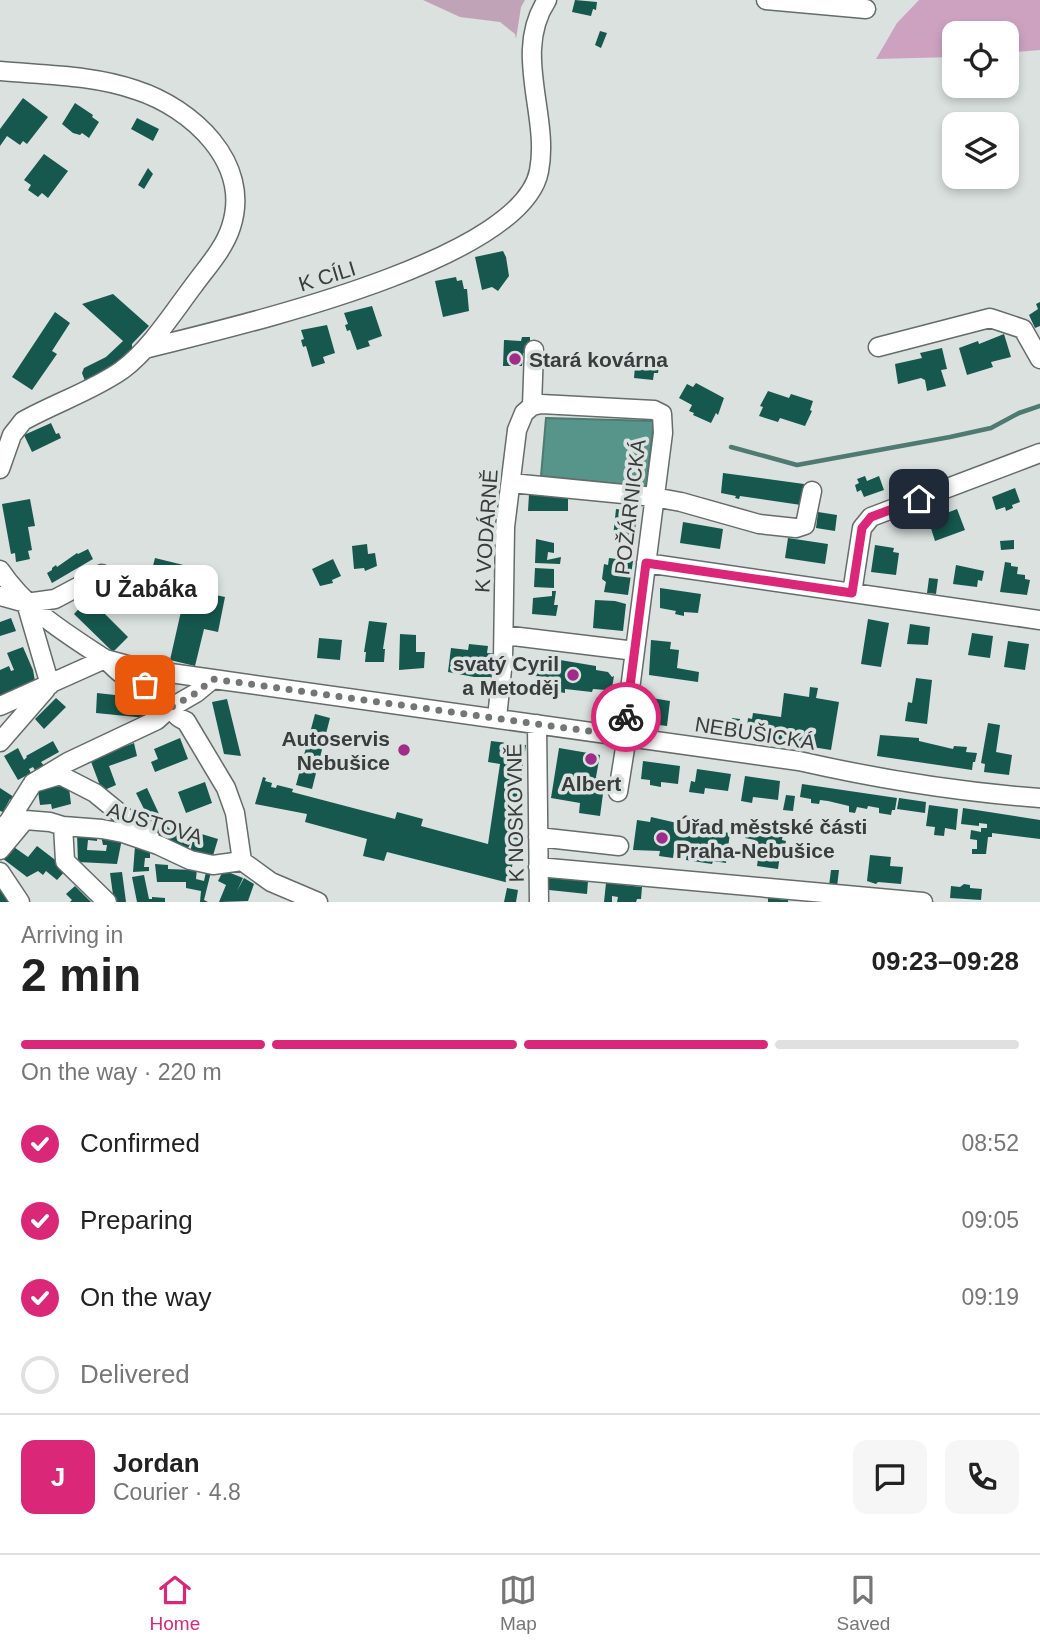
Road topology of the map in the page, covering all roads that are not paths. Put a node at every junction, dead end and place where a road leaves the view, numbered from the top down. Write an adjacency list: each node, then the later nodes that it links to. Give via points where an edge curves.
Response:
1 (547, 0): 6 (street, K CÍLI, via 537,19 532,58 541,147 539,173 530,194 510,215 449,253 378,283)
2 (766, 0): 3 (street)
3 (866, 9)
4 (0, 71): 6 (street, via 75,77 138,90 182,112 220,151 235,191 231,227 214,258)
5 (878, 347): 8 (street, via 990,318 1023,328)
6 (145, 349): 11 (street, via 121,370 23,421 12,435)
7 (534, 350): 9 (street, K VODÁRNĚ)
8 (1040, 359)
9 (532, 406): 12 (street, K VODÁRNĚ, via 517,430); 14 (street, POŽÁRNICKÁ, via 654,410 662,414)
10 (1040, 453): 18 (street, via 871,517 862,528)
11 (0, 469)
12 (511, 483): 14 (street); 22 (street, K VODÁRNĚ, via 505,527)
13 (812, 491): 14 (street, via 805,525 796,528 759,524)
14 (654, 497): 15 (street, POŽÁRNICKÁ)
15 (646, 563): 18 (street); 23 (street, POŽÁRNICKÁ)
16 (0, 570): 20 (street)
17 (102, 574): 20 (street, via 55,598)
18 (852, 593): 21 (street)
19 (0, 596): 20 (street)
20 (26, 603): 24 (street); 26 (street)
21 (1040, 620)
22 (504, 635): 23 (street); 29 (street, K VODÁRNĚ)
23 (635, 651): 31 (street, POŽÁRNICKÁ)
24 (105, 659): 25 (street, NEBUŠICKÁ); 26 (street); 28 (street, via 121,674 162,695)
25 (213, 679): 28 (street); 29 (street, NEBUŠICKÁ)
26 (50, 685): 27 (street); 32 (street)
27 (0, 706)
28 (170, 708): 33 (street, via 157,720); 42 (street, via 186,721 226,788)
29 (497, 719): 30 (street, NEBUŠICKÁ)
30 (537, 724): 31 (street, NEBUŠICKÁ); 38 (street, K NOSKOVNĚ)
31 (625, 736): 34 (street, POŽÁRNICKÁ); 35 (street, NEBUŠICKÁ, via 799,761 862,775)
32 (0, 742)
33 (33, 783): 37 (street); 39 (street, via 60,775 95,793)
34 (618, 792)
35 (1040, 797)
36 (63, 826): 39 (street, AUSTOVA, via 102,829); 41 (street, AUSTOVA, via 25,820); 47 (street, via 65,861)
37 (0, 831)
38 (538, 837): 40 (street); 43 (street, K NOSKOVNĚ)
39 (158, 845): 42 (street, AUSTOVA, via 214,865)
40 (620, 846)
41 (0, 850)
42 (242, 861): 48 (street, via 271,882)
43 (538, 867): 45 (street); 49 (street, K NOSKOVNĚ)
44 (0, 872): 46 (street)
45 (804, 896): 50 (street)
46 (20, 902)
47 (107, 902)
48 (318, 902)
49 (539, 902)
50 (923, 902)

